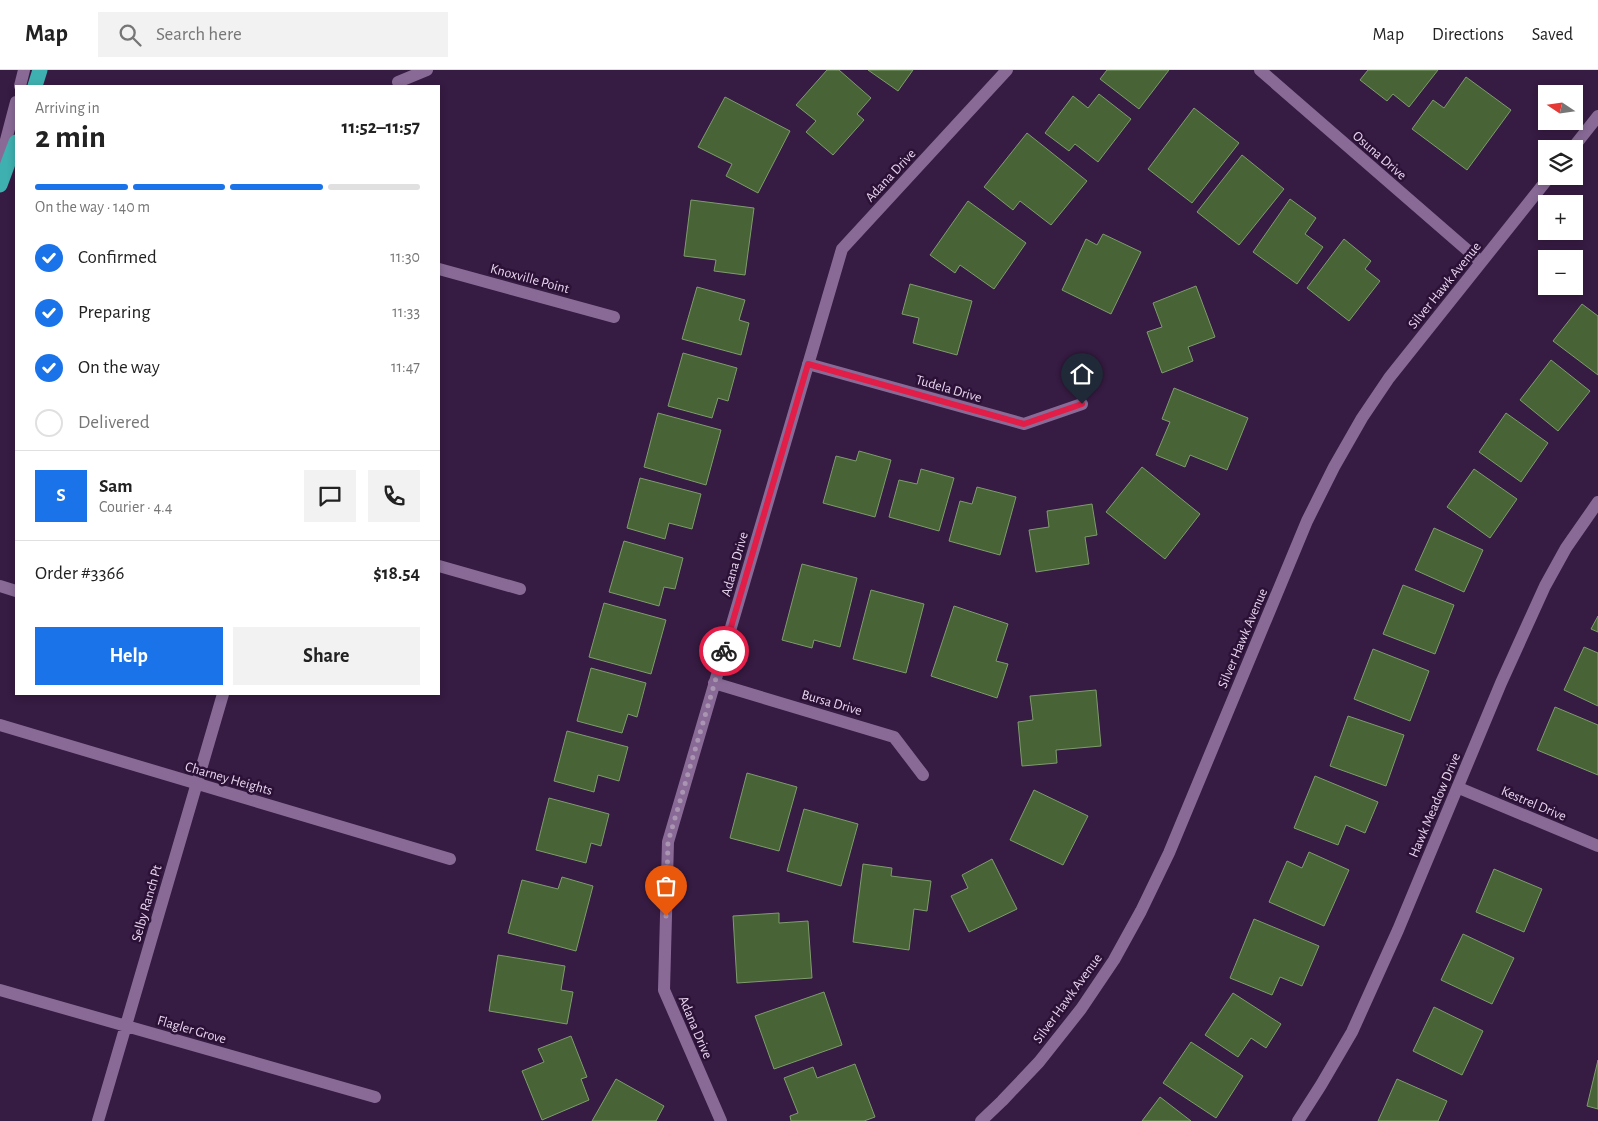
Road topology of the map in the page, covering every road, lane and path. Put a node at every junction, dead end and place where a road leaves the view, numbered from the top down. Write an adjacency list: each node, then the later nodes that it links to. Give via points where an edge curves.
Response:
1 (24, 70): 7 (street)
2 (40, 70): 8 (highway)
3 (428, 70): 6 (street)
4 (1007, 70): 19 (street, Adana Drive, via 842,249)
5 (1260, 70): 16 (street, Osuna Drive)
6 (397, 79)
7 (20, 85)
8 (35, 85)
9 (15, 106): 13 (street)
10 (1598, 116): 11 (street)
11 (1579, 140)
12 (15, 145): 15 (highway)
13 (0, 163)
14 (1543, 185): 16 (street, Silver Hawk Avenue)
15 (0, 186)
16 (1481, 262): 39 (street, Silver Hawk Avenue, via 1389,378 1334,467 1307,521 1169,853 1114,960 1039,1062)
17 (440, 269): 18 (street, Knoxville Point)
18 (614, 317)
19 (808, 364): 20 (street, Tudela Drive, via 1024,424); 26 (street, Adana Drive)
20 (1082, 404)
21 (1598, 502): 31 (street, Hawk Meadow Drive, via 1566,548 1545,586)
22 (440, 566): 24 (street)
23 (0, 586): 25 (street)
24 (520, 589)
25 (15, 591)
26 (714, 684): 29 (street, Bursa Drive, via 894,737); 38 (street, Adana Drive, via 668,842 664,990)
27 (223, 695): 30 (street, Selby Ranch Pt)
28 (0, 726): 30 (street, Charney Heights)
29 (923, 775)
30 (197, 784): 33 (street, Charney Heights); 35 (street, Selby Ranch Pt)
31 (1458, 788): 32 (street, Kestrel Drive); 40 (street, Hawk Meadow Drive, via 1352,1032)
32 (1598, 846)
33 (450, 859)
34 (0, 990): 35 (street, Flagler Grove)
35 (126, 1026): 36 (street, Flagler Grove); 37 (street, Selby Ranch Pt)
36 (375, 1098)
37 (98, 1121)
38 (721, 1121)
39 (981, 1121)
40 (1298, 1121)

